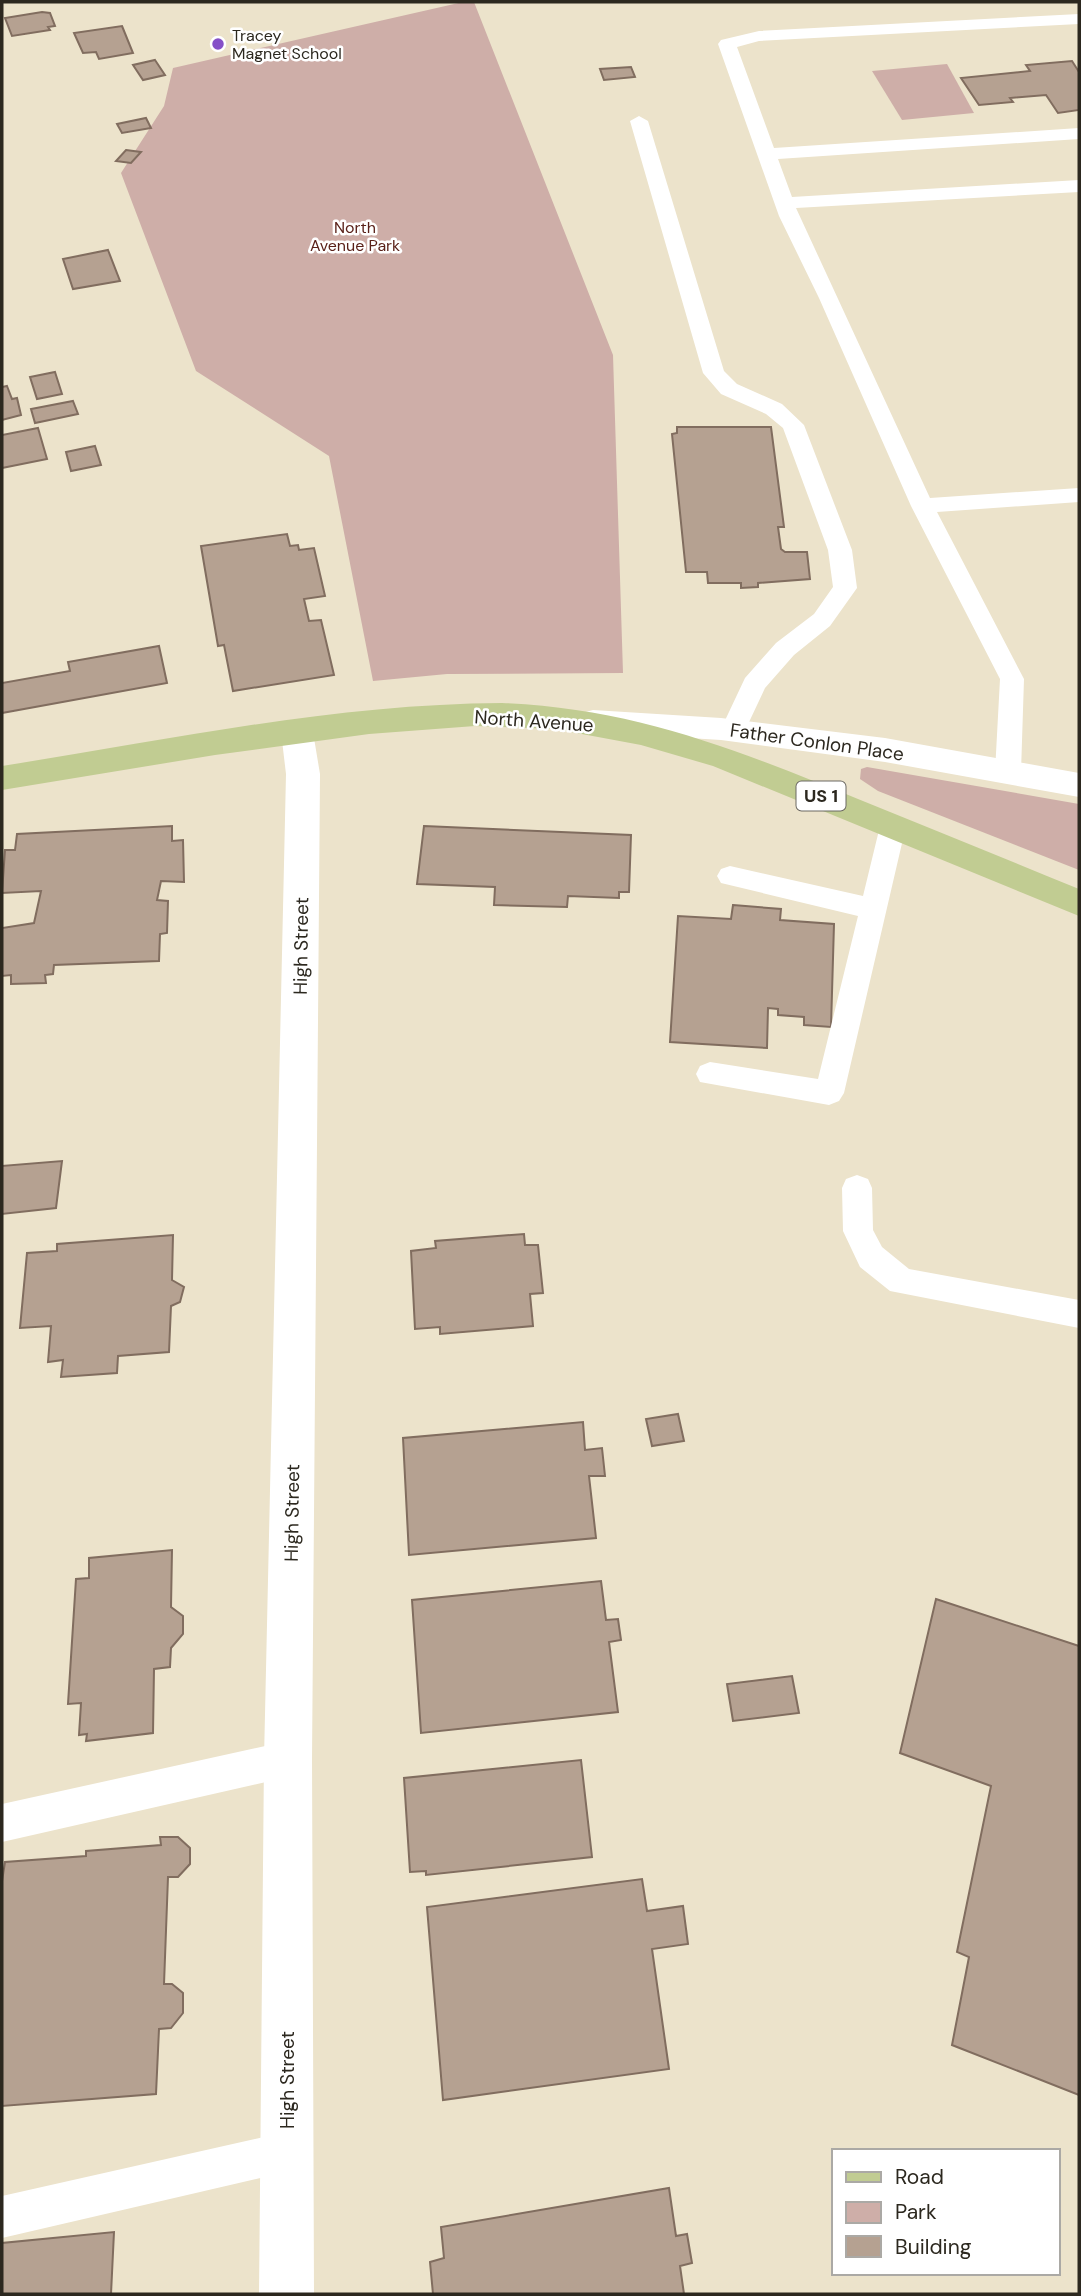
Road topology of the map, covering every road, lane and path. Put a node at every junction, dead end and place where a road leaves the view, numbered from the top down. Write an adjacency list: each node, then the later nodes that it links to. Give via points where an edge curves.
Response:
1 (1079, 19): 4 (lane, via 759,36 727,44)
2 (639, 121): 10 (lane, via 714,373 729,390 774,409 793,425 841,550 845,588 822,620 785,649 754,684)
3 (1079, 133): 4 (lane)
4 (766, 154): 6 (lane)
5 (1079, 186): 6 (lane)
6 (785, 203): 8 (lane)
7 (1079, 495): 8 (lane)
8 (922, 506): 12 (lane, via 1012,679)
9 (553, 718): 10 (street, Father Conlon Place); 11 (main road, North Avenue / US 1, via 450,715); 15 (main road, North Avenue / US 1, via 672,741 776,777)
10 (733, 731): 12 (street, Father Conlon Place, via 885,750)
11 (297, 732): 13 (main road, North Avenue / US 1); 22 (street, High Street, via 303,814)
12 (1008, 772): 14 (street, Father Conlon Place)
13 (2, 778)
14 (1079, 785)
15 (893, 826): 17 (main road, North Avenue / US 1); 18 (lane)
16 (730, 876): 18 (lane)
17 (1079, 904)
18 (873, 909): 19 (lane, via 829,1093)
19 (710, 1074)
20 (857, 1188): 21 (lane, via 858,1231 871,1257 901,1281)
21 (1079, 1314)
22 (288, 1759): 23 (lane); 24 (street, High Street)
23 (2, 1823)
24 (286, 2152): 25 (lane); 26 (street, High Street)
25 (2, 2217)
26 (286, 2294)

